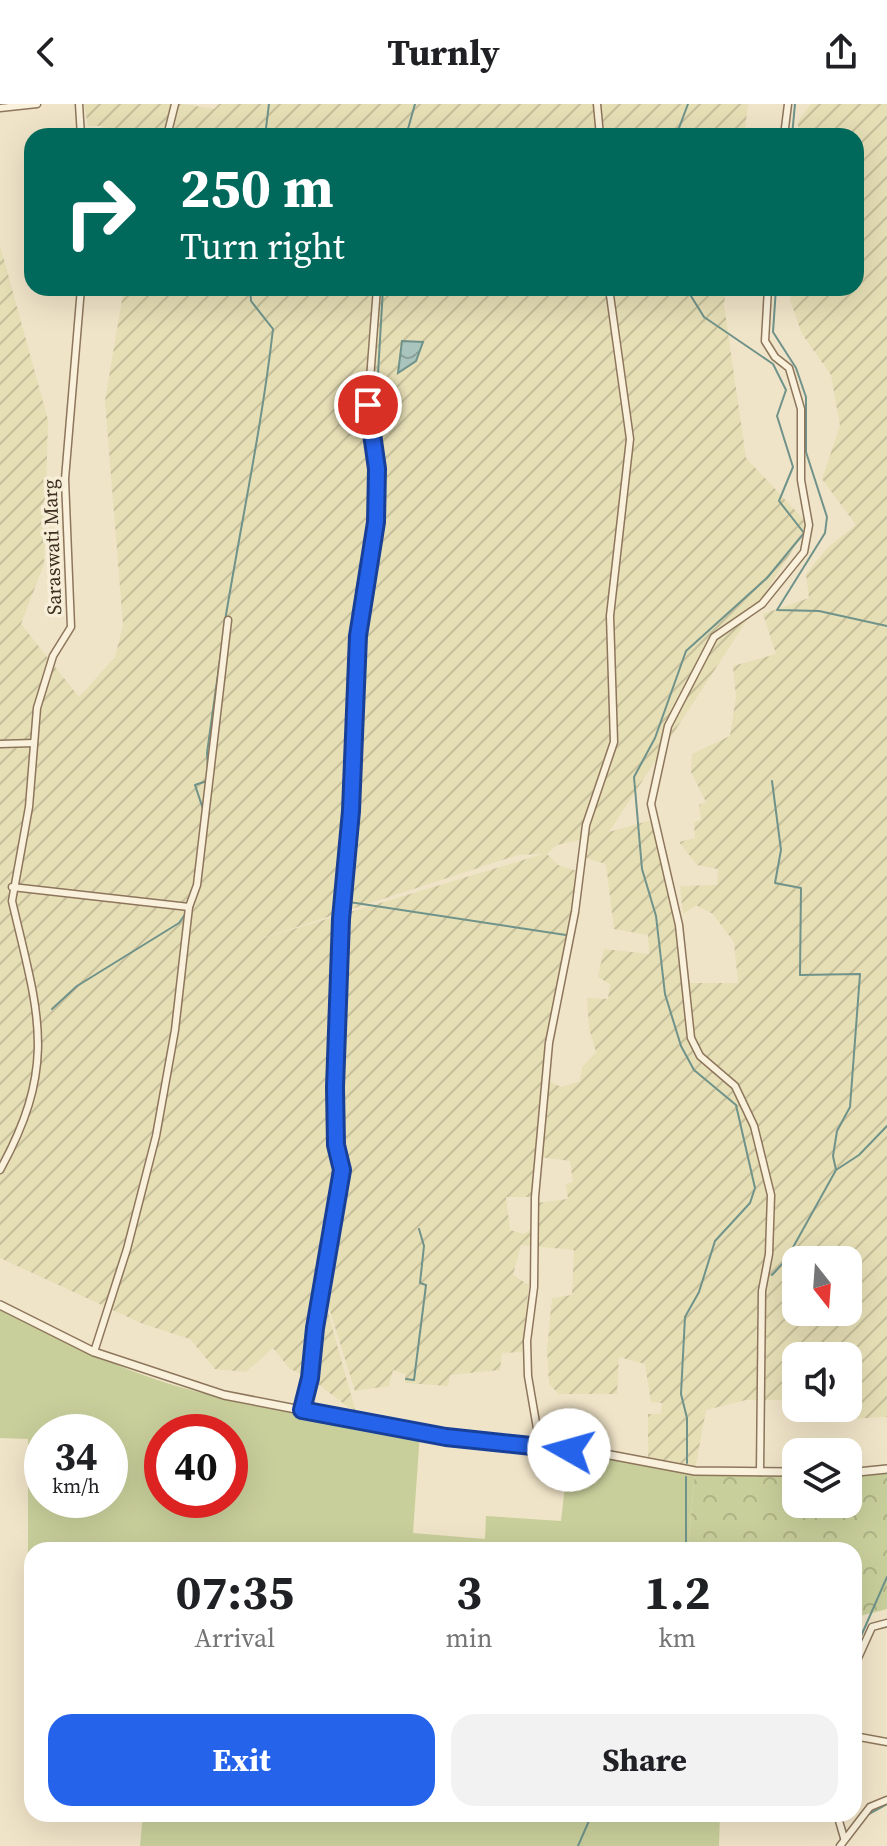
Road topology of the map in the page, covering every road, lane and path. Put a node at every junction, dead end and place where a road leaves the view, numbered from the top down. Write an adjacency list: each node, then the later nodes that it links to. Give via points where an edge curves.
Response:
1 (37, 104): 6 (street)
2 (79, 104): 7 (street)
3 (175, 104): 8 (street)
4 (597, 104): 9 (street)
5 (788, 104): 10 (street)
6 (0, 108)
7 (80, 128)
8 (169, 128)
9 (599, 128)
10 (785, 128)
11 (80, 296): 16 (street, Saraswati Marg, via 65,479 71,627 46,675)
12 (376, 296): 23 (street, via 368,405 377,469 376,522 358,636 339,952 335,1087 342,1170)
13 (610, 296): 24 (street, via 630,439 610,616 614,742 586,825 549,1043 527,1341)
14 (768, 296): 26 (street, via 765,341 789,368 801,409 801,480 809,525 804,552 762,604 714,637 668,726 651,804 679,925 691,1038 700,1056 735,1086 754,1126 771,1195 762,1291)
15 (228, 620): 19 (street, via 207,812)
16 (34, 743): 17 (street); 18 (street, Saraswati Marg, via 23,847)
17 (0, 744)
18 (12, 887): 19 (street); 20 (street, Saraswati Marg, via 36,1005 39,1064 24,1123)
19 (189, 907): 22 (street, via 156,1136)
20 (0, 1170)
21 (0, 1305): 22 (street)
22 (94, 1352): 23 (street, via 179,1382)
23 (302, 1410): 24 (street, via 433,1435)
24 (540, 1446): 26 (street, via 695,1471)
25 (887, 1469): 28 (street)
26 (760, 1472): 27 (street)
27 (782, 1472)
28 (862, 1472)
29 (887, 1623): 30 (street, via 872,1627)
30 (862, 1649)
31 (862, 1737): 32 (street)
32 (887, 1742)
33 (887, 1800): 34 (street)
34 (862, 1817)
35 (839, 1822): 37 (street)
36 (857, 1822): 37 (street)
37 (844, 1838): 38 (street)
38 (840, 1846)

